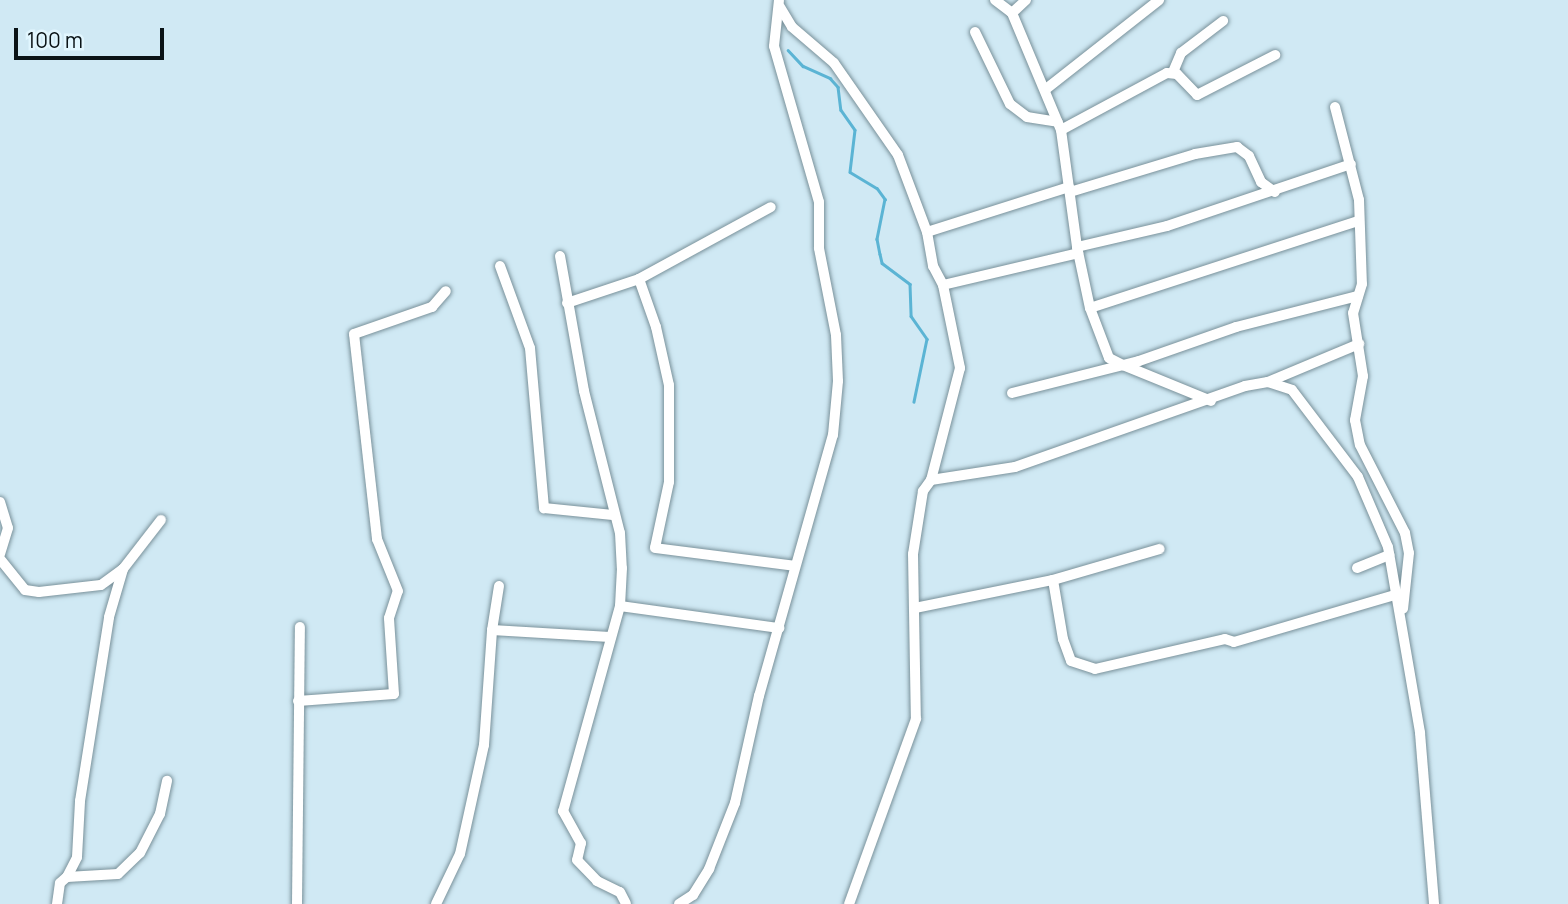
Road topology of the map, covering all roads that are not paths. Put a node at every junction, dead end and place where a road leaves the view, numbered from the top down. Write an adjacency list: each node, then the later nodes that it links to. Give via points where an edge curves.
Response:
1 (789, 0): 5 (street)
2 (995, 0): 6 (street)
3 (1027, 0): 6 (street)
4 (1159, 0): 11 (street)
5 (779, 4): 19 (street, via 792,27 834,64 898,155); 41 (street, via 773,39 818,202 819,248 836,335 838,381 833,435)
6 (1012, 13): 11 (street)
7 (1223, 21): 10 (street, via 1181,53)
8 (975, 32): 13 (street, via 1010,104 1027,117)
9 (1275, 55): 10 (street, via 1197,95)
10 (1173, 72): 13 (street)
11 (1046, 89): 13 (street)
12 (1335, 107): 14 (street)
13 (1060, 126): 15 (street)
14 (1351, 164): 16 (street); 18 (street, via 1359,200)
15 (1070, 189): 16 (street, via 1237,147 1249,156 1261,183); 19 (street); 20 (street)
16 (1275, 192): 20 (street)
17 (771, 207): 23 (street)
18 (1357, 221): 26 (street, via 1362,284); 28 (street)
19 (927, 232): 24 (street, via 928,251)
20 (1077, 250): 24 (street); 28 (street)
21 (560, 256): 27 (street)
22 (500, 266): 36 (street, via 530,348 544,508)
23 (639, 279): 27 (street); 41 (street, via 669,385 669,482 655,548)
24 (943, 285): 34 (street, via 960,368)
25 (446, 291): 54 (street, via 432,307 354,334 377,539 398,592 389,618 394,694)
26 (1358, 296): 29 (street, via 1353,313); 30 (street, via 1258,320)
27 (567, 303): 36 (street)
28 (1090, 309): 30 (street, via 1104,353)
29 (1359, 344): 31 (street); 49 (street, via 1363,376 1355,420 1360,445 1405,533 1409,554)
30 (1123, 365): 32 (street); 33 (street)
31 (1268, 383): 33 (street, via 1245,386); 39 (street, via 1292,390 1305,402 1344,455 1358,477)
32 (1012, 393)
33 (1211, 401): 34 (street, via 1014,467)
34 (931, 480): 48 (street, via 923,491 914,554)
35 (0, 502): 40 (street, via 8,528)
36 (613, 515): 47 (street, via 620,533)
37 (161, 520): 43 (street)
38 (1160, 549): 44 (street)
39 (1390, 555): 42 (street); 46 (street)
40 (0, 557): 43 (street, via 25,590 39,592 101,585)
41 (795, 566): 51 (street)
42 (1357, 568)
43 (123, 569): 56 (street, via 101,654 80,801 77,857)
44 (1053, 580): 46 (street, via 1063,639 1072,661 1095,669 1225,639 1234,642); 48 (street)
45 (499, 586): 52 (street)
46 (1398, 594): 49 (street)
47 (620, 606): 51 (street); 53 (street)
48 (915, 608): 62 (street, via 916,719)
49 (1402, 615): 63 (street, via 1410,691 1420,733)
50 (300, 627): 54 (street)
51 (779, 628): 61 (street, via 735,803 718,851 693,895)
52 (492, 629): 53 (street); 59 (street, via 484,745 460,854)
53 (610, 638): 60 (street, via 563,811 581,843 577,860 597,881 620,892)
54 (298, 701): 58 (street)
55 (167, 780): 56 (street, via 160,814 140,853 118,874)
56 (67, 877): 57 (street, via 60,883)
57 (57, 904)
58 (297, 904)
59 (436, 904)
60 (626, 904)
61 (679, 904)
62 (849, 904)
63 (1434, 904)

